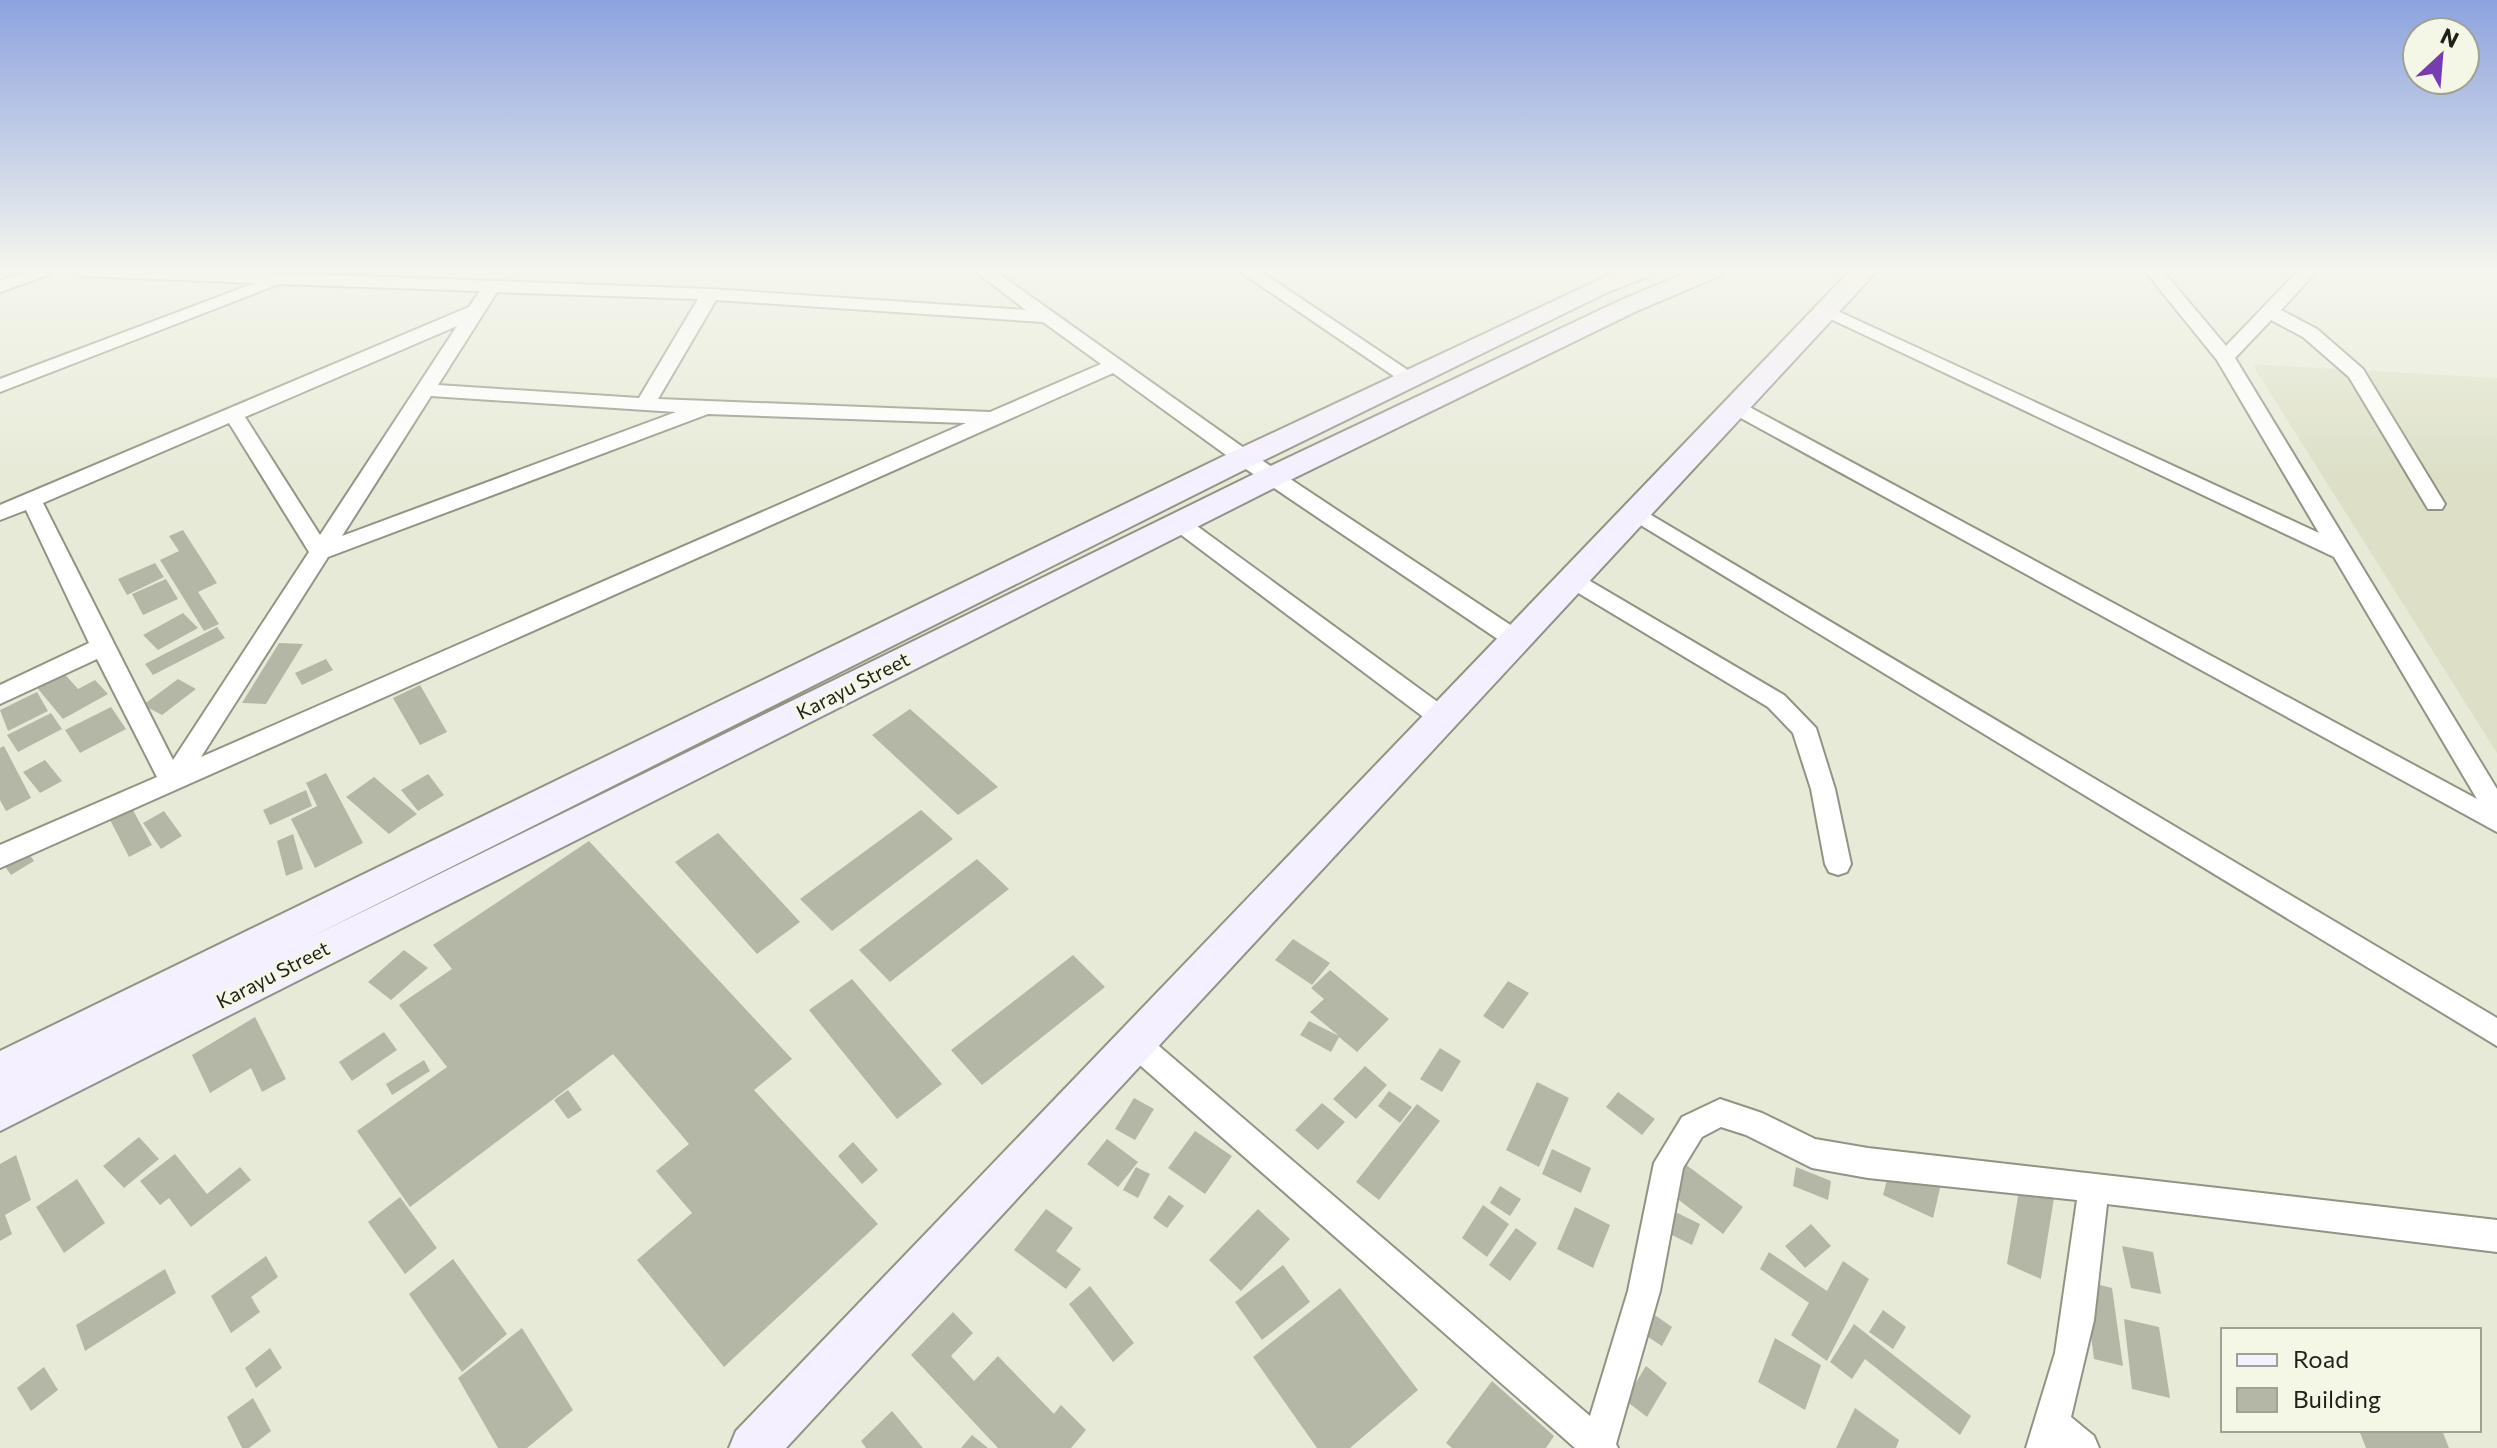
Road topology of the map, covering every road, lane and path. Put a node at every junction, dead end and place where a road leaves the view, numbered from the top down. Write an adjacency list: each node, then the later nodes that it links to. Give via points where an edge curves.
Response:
1 (124, 339): 17 (street)
2 (411, 339): 22 (street)
3 (458, 339): 18 (street)
4 (684, 339): 19 (street)
5 (1078, 339): 15 (street)
6 (1350, 339): 16 (street)
7 (1494, 339): 16 (main road, Karayu Street)
8 (1553, 339): 24 (main road, Karayu Street)
9 (1800, 339): 20 (main road)
10 (1882, 339): 31 (street)
11 (2210, 339): 14 (street)
12 (2243, 339): 14 (street)
13 (2316, 339): 26 (street, via 2356,373)
14 (2225, 357): 31 (street)
15 (1114, 365): 23 (street); 24 (street)
16 (1411, 379): 24 (main road, Karayu Street)
17 (0, 386)
18 (425, 390): 19 (street); 30 (street)
19 (645, 404): 21 (street)
20 (1735, 407): 28 (main road); 39 (street)
21 (706, 408): 23 (street); 30 (street)
22 (233, 414): 25 (street); 30 (street)
23 (993, 417): 37 (street)
24 (1258, 468): 29 (main road, Karayu Street); 33 (street); 44 (main road, Karayu Street)
25 (31, 499): 27 (street); 34 (street)
26 (2435, 504)
27 (0, 513)
28 (1636, 513): 32 (main road); 42 (street)
29 (1179, 523): 36 (street); 45 (main road, Karayu Street)
30 (320, 552): 37 (street)
31 (2342, 552): 38 (street)
32 (1573, 579): 33 (main road); 41 (street, via 1776,701 1804,728)
33 (1516, 640): 36 (main road)
34 (102, 647): 35 (street); 37 (street)
35 (0, 695)
36 (1442, 718): 43 (main road)
37 (172, 782): 40 (street)
38 (2497, 811)
39 (2497, 822)
40 (0, 857)
41 (1838, 864)
42 (2497, 1033)
43 (1135, 1043): 49 (main road); 50 (street)
44 (0, 1072)
45 (0, 1111)
46 (2094, 1187): 47 (street); 48 (street, via 2076,1337); 50 (street, via 1812,1153 1720,1113 1692,1127 1669,1163 1644,1291)
47 (2497, 1236)
48 (2048, 1436): 51 (street)
49 (753, 1448)
50 (1600, 1448)
51 (2082, 1448)

